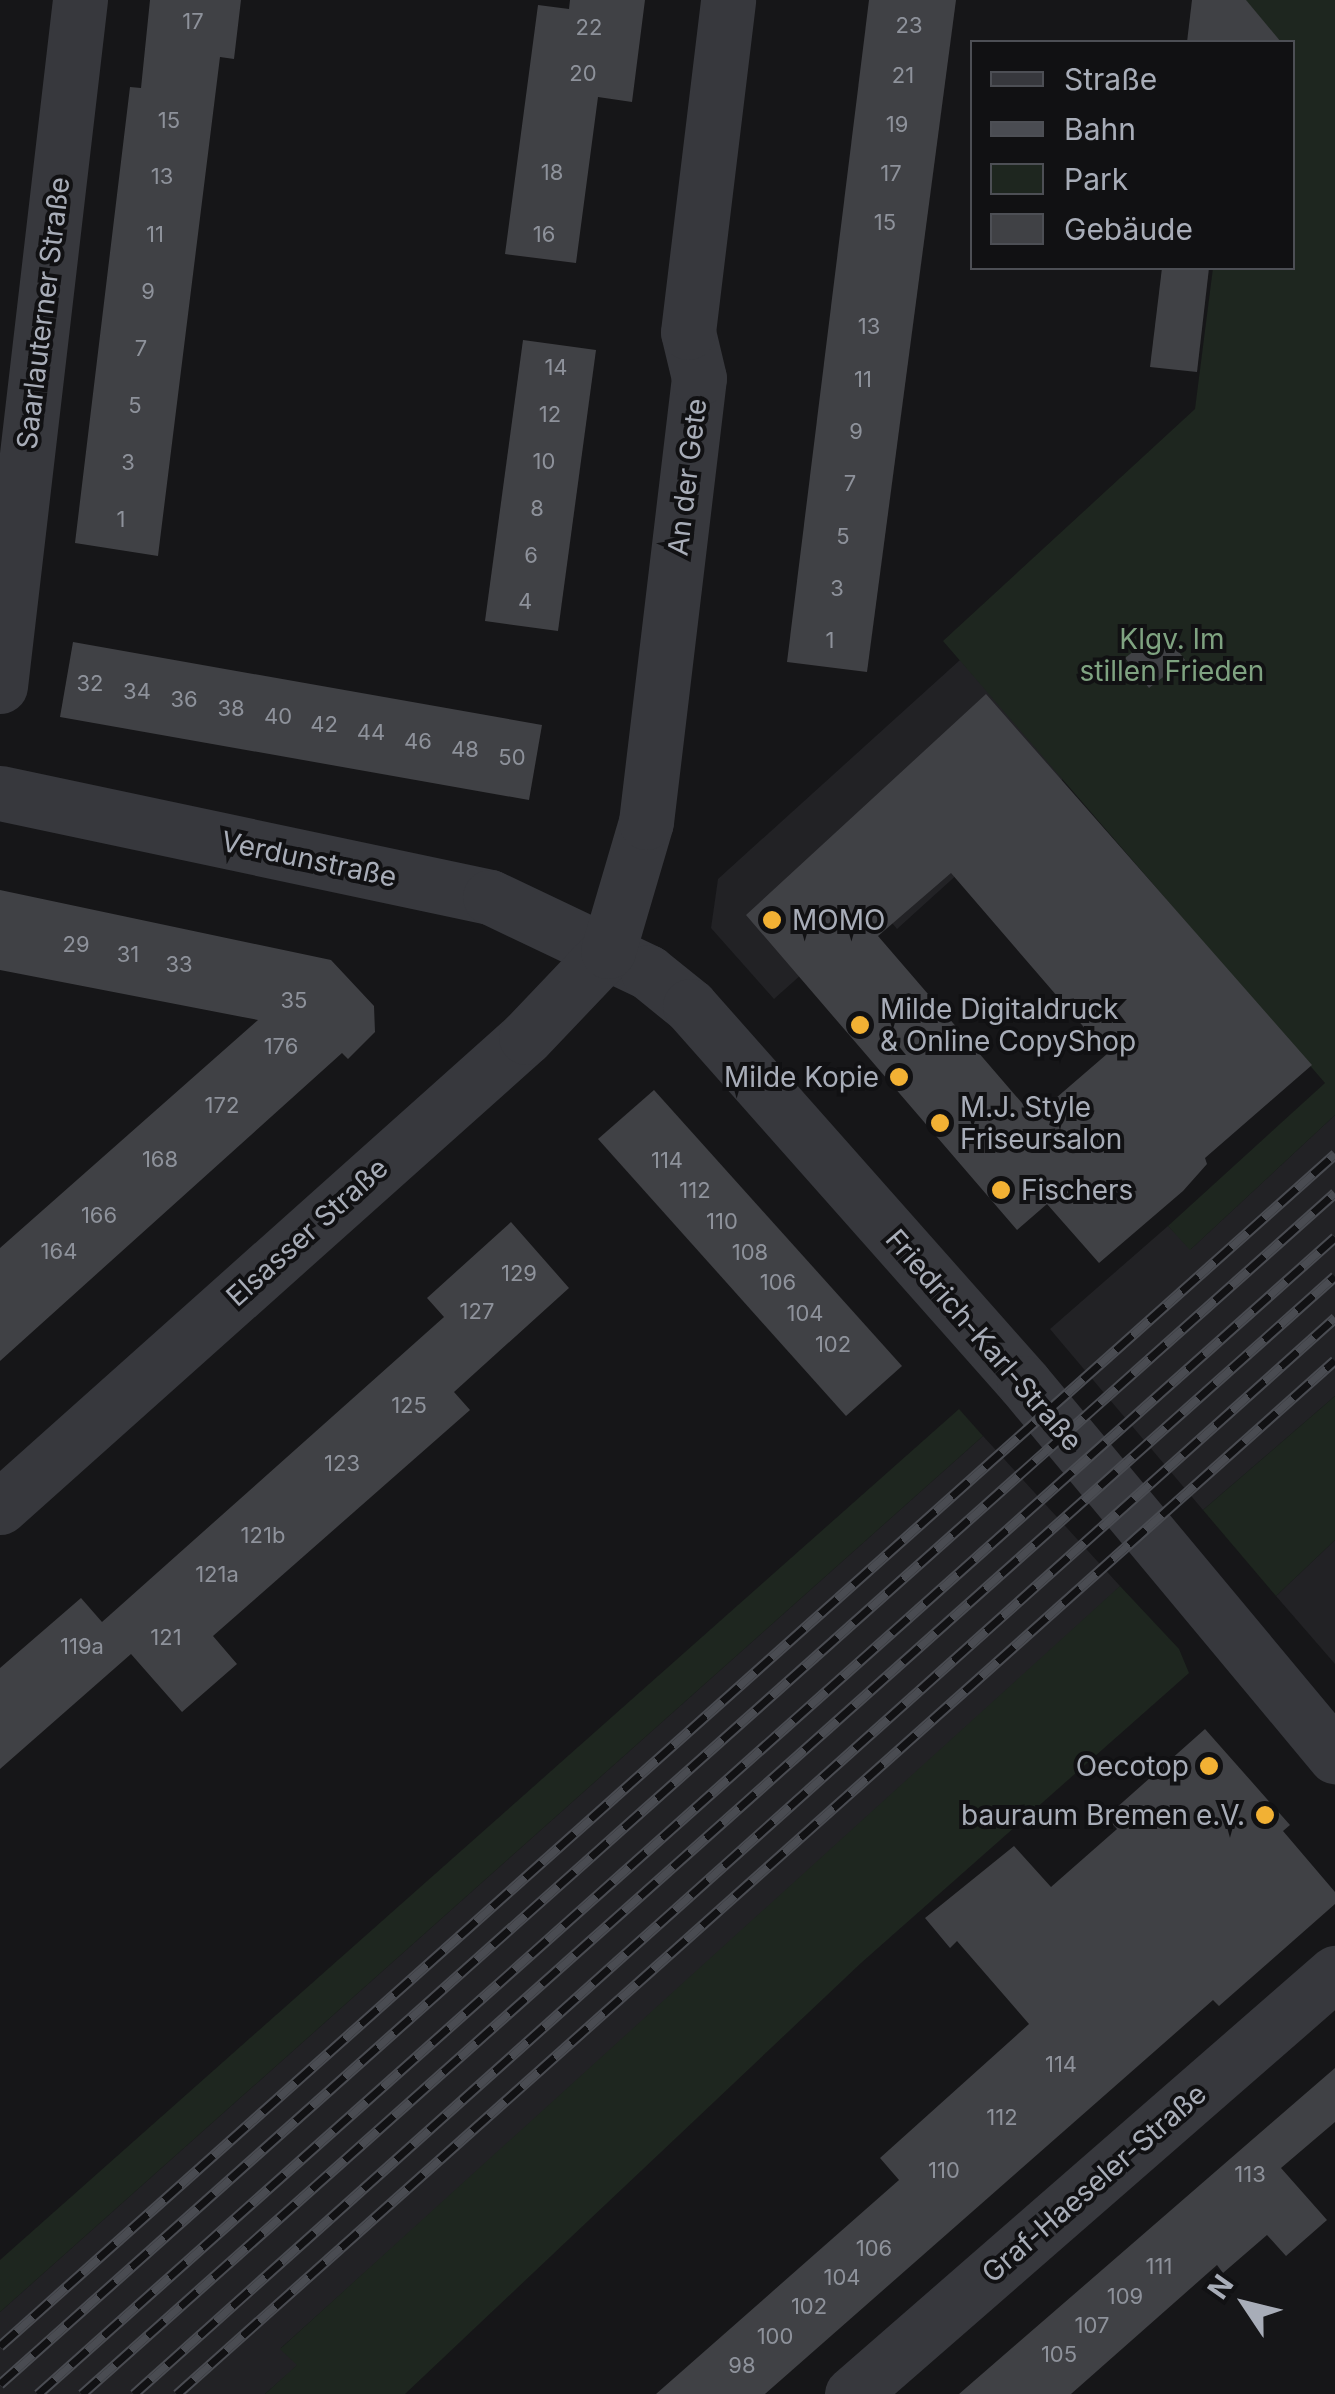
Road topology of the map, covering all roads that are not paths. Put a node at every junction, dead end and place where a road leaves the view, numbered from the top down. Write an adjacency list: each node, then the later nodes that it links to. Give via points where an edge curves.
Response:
1 (80, 0): 3 (street, Saarlauterner Straße)
2 (728, 0): 5 (street, An der Gete, via 688,332 699,378 646,822)
3 (0, 686)
4 (0, 793): 5 (street, Verdunstraße, via 490,897)
5 (608, 951): 6 (street, Elsasser Straße, via 526,1037); 7 (street, Friedrich-Karl-Straße, via 690,1006 1024,1383)
6 (0, 1507)
7 (1335, 1756)
8 (1335, 1973): 9 (street, Graf-Haeseler-Straße)
9 (852, 2394)

